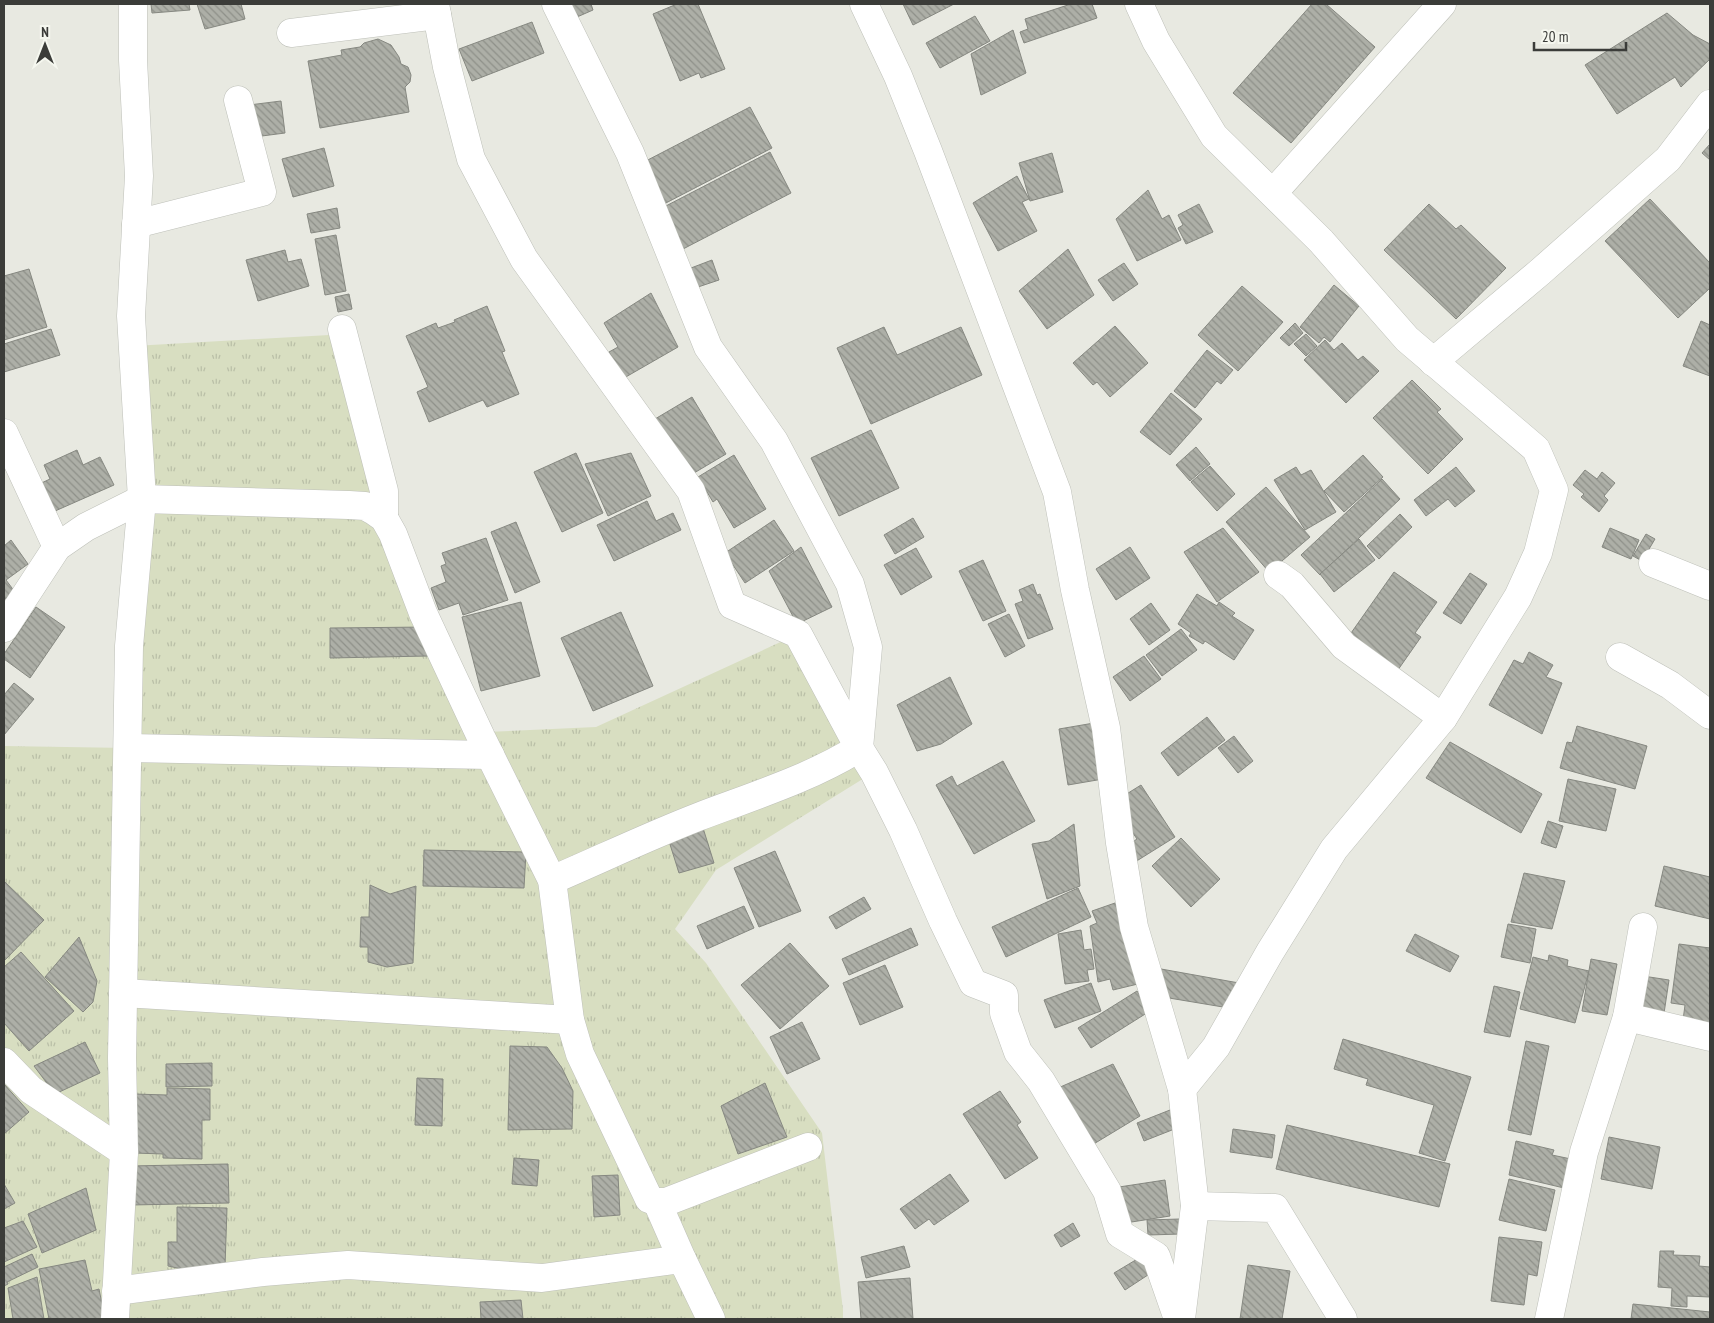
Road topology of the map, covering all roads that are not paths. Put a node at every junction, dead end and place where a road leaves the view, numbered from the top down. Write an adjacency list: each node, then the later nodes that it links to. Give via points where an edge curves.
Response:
1 (133, 4): 11 (street, via 139,176)
2 (556, 4): 26 (street, via 630,153 708,347 774,441 850,584 868,647)
3 (864, 4): 35 (street, via 928,151 1057,492 1106,728 1134,927)
4 (1139, 4): 10 (street, via 1156,41 1214,136)
5 (1442, 4): 10 (street)
6 (436, 9): 7 (street); 26 (street, via 470,159 524,259 691,491 732,605 798,634)
7 (290, 33)
8 (238, 100): 11 (street, via 262,192)
9 (1710, 104): 13 (street, via 1668,159)
10 (1273, 193): 13 (street, via 1322,241 1407,339)
11 (136, 224): 15 (street, via 131,316)
12 (342, 329): 16 (street, via 384,491)
13 (1433, 362): 24 (street, via 1536,449 1554,490 1538,553 1518,597)
14 (4, 433): 17 (street)
15 (142, 499): 16 (street, via 349,504 365,506); 17 (street, via 86,527); 25 (street, via 129,646)
16 (384, 518): 27 (street, via 423,612)
17 (57, 547): 21 (street)
18 (1653, 563): 20 (street)
19 (1278, 575): 24 (street, via 1292,585 1344,646)
20 (1710, 586)
21 (4, 628)
22 (1620, 657): 23 (street, via 1670,685)
23 (1710, 715)
24 (1443, 718): 35 (street, via 1334,848 1216,1047)
25 (128, 748): 27 (street); 30 (street)
26 (859, 748): 28 (street, via 810,774 698,817); 44 (street, via 903,830 973,983 1004,996 1004,1013 1018,1052 1041,1082 1106,1191 1120,1234 1156,1256)
27 (490, 755): 28 (street)
28 (552, 880): 32 (street)
29 (1643, 927): 31 (street)
30 (123, 993): 32 (street); 37 (street)
31 (1627, 1018): 33 (street); 46 (street, via 1584,1152)
32 (570, 1020): 38 (street, via 580,1054 650,1199)
33 (1710, 1037)
34 (4, 1062): 37 (street, via 31,1090)
35 (1182, 1089): 39 (street)
36 (808, 1147): 38 (street, via 666,1202)
37 (124, 1152): 41 (street)
38 (657, 1202): 40 (street)
39 (1195, 1206): 44 (street); 45 (street, via 1275,1208)
40 (682, 1259): 41 (street, via 542,1278 348,1265 263,1272); 43 (street)
41 (116, 1291): 42 (street)
42 (115, 1319)
43 (712, 1319)
44 (1180, 1319)
45 (1344, 1319)
46 (1549, 1319)

